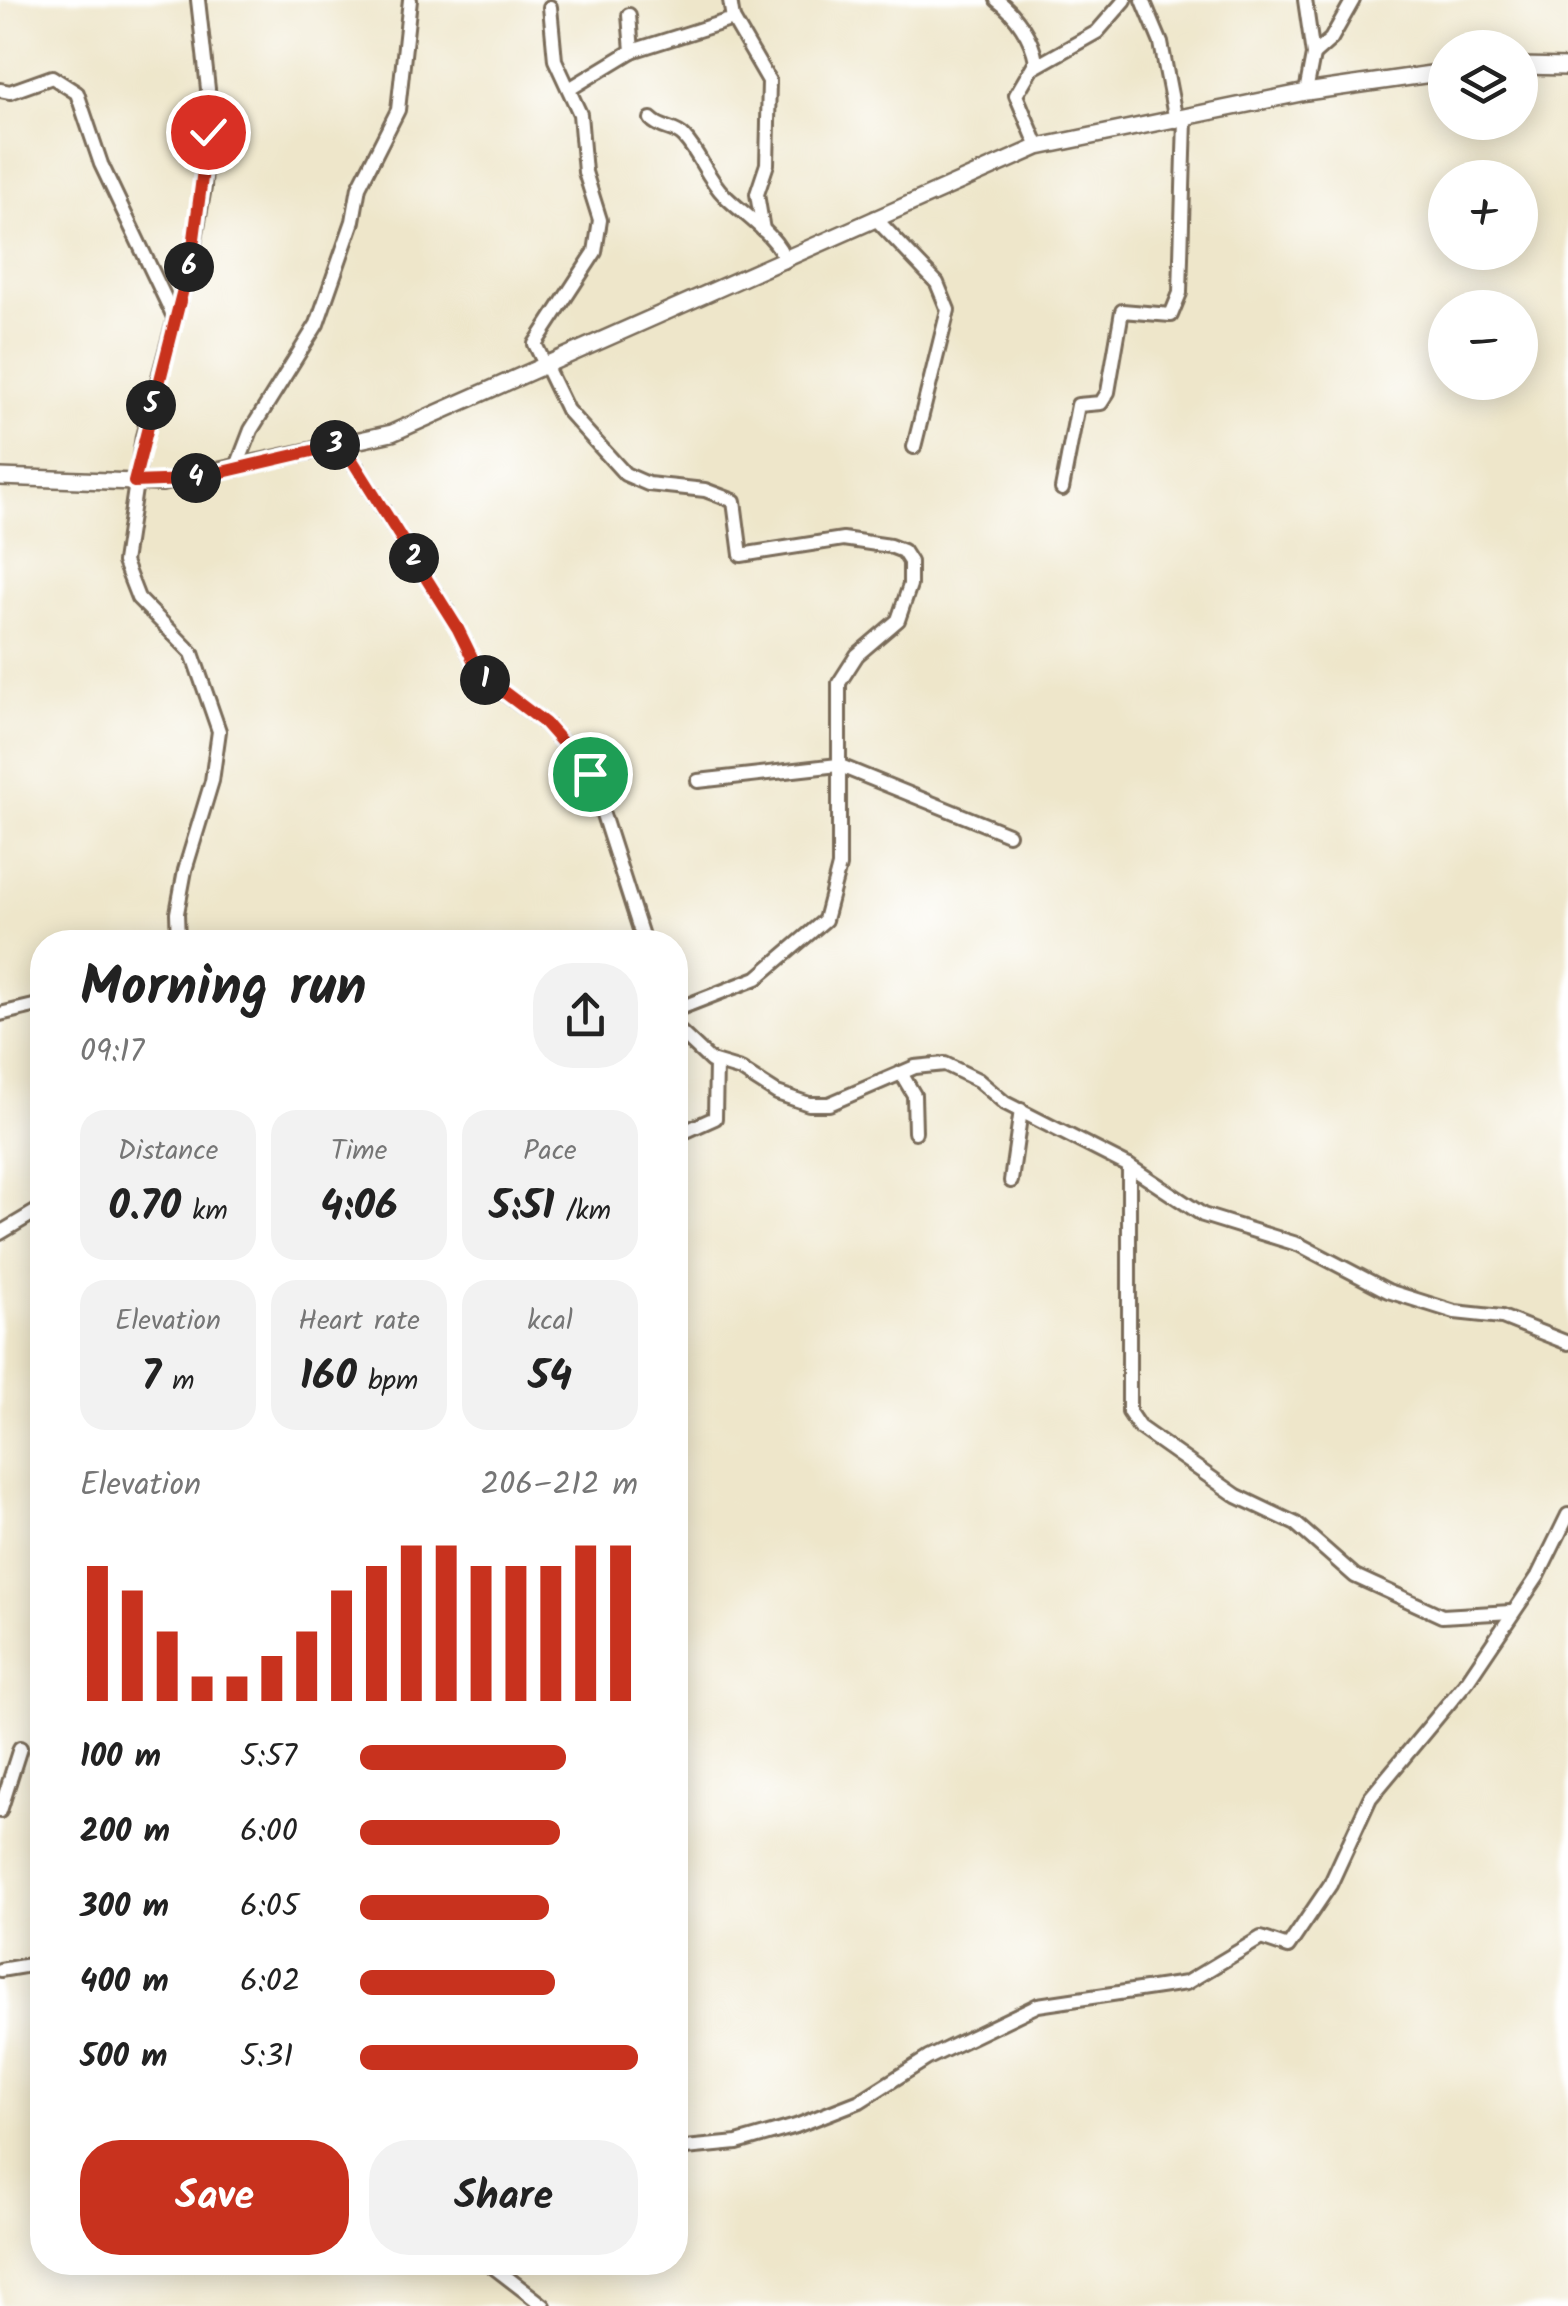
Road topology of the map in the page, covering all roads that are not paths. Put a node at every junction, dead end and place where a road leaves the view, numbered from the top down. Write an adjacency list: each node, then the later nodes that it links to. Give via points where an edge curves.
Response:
1 (198, 0): 27 (street, via 207,48 208,132 192,254)
2 (410, 0): 31 (street, via 398,110 359,187 317,324 251,430)
3 (730, 0): 11 (street)
4 (1124, 0): 16 (street, via 1097,32)
5 (1143, 0): 22 (street)
6 (1305, 0): 13 (street)
7 (1354, 0): 13 (street, via 1331,40)
8 (1003, 3): 16 (street, via 1033,48)
9 (550, 8): 18 (street, via 555,60)
10 (629, 16): 12 (street)
11 (732, 18): 12 (street); 25 (street, via 769,81 767,164 757,194)
12 (632, 51): 18 (street)
13 (1313, 54): 20 (street)
14 (1538, 66): 15 (main road)
15 (1568, 66)
16 (1033, 68): 23 (street, via 1016,95)
17 (1428, 74): 20 (main road)
18 (571, 88): 28 (street, via 601,236 536,339)
19 (0, 90): 27 (street, via 52,77 77,93 102,164)
20 (1306, 92): 22 (main road)
21 (651, 119): 25 (street, via 684,137 715,185)
22 (1180, 120): 23 (main road); 34 (street, via 1180,293 1172,315 1122,310 1108,392 1100,403 1078,405)
23 (1038, 147): 24 (main road)
24 (875, 218): 26 (main road); 30 (street, via 936,283 948,310)
25 (763, 230): 26 (street)
26 (785, 261): 28 (main road)
27 (175, 319): 33 (street)
28 (543, 363): 29 (main road, via 414,425); 35 (street, via 566,410 625,474 734,501 741,556 843,539 903,552 910,562 905,605 840,682)
29 (342, 444): 31 (main road); 39 (street, via 480,674 545,723 590,774)
30 (914, 448)
31 (236, 469): 33 (main road)
32 (0, 477): 33 (main road)
33 (134, 482): 38 (street, via 124,562 130,582 192,653 219,730)
34 (1062, 489)
35 (838, 765): 36 (street); 37 (street); 40 (street, via 840,866 825,920 756,978)
36 (698, 782)
37 (1008, 834)
38 (177, 930)
39 (640, 930)
40 (688, 1005)
41 (30, 1007): 42 (street)
42 (0, 1014)
43 (688, 1038): 44 (street)
44 (716, 1064): 45 (street, via 741,1070 784,1097 821,1105); 47 (street, via 715,1118)
45 (902, 1073): 46 (street, via 945,1064); 48 (street, via 914,1096)
46 (1021, 1110): 49 (street); 50 (street)
47 (688, 1130)
48 (915, 1132)
49 (1129, 1166): 53 (street, via 1185,1207 1300,1245 1388,1291 1461,1313 1502,1317); 55 (street, via 1129,1412 1139,1427 1236,1496 1296,1524 1355,1576 1442,1616)
50 (1011, 1181)
51 (30, 1215): 52 (street)
52 (0, 1233)
53 (1568, 1343)
54 (1568, 1515): 55 (street, via 1538,1576)
55 (1511, 1612): 60 (street, via 1468,1680 1370,1798 1330,1885 1288,1946 1261,1938 1186,1983 1038,2006 828,2114 737,2143)
56 (20, 1748): 57 (street)
57 (0, 1811)
58 (30, 1964): 59 (street)
59 (0, 1970)
60 (688, 2148)
61 (504, 2275): 62 (street)
62 (544, 2306)

